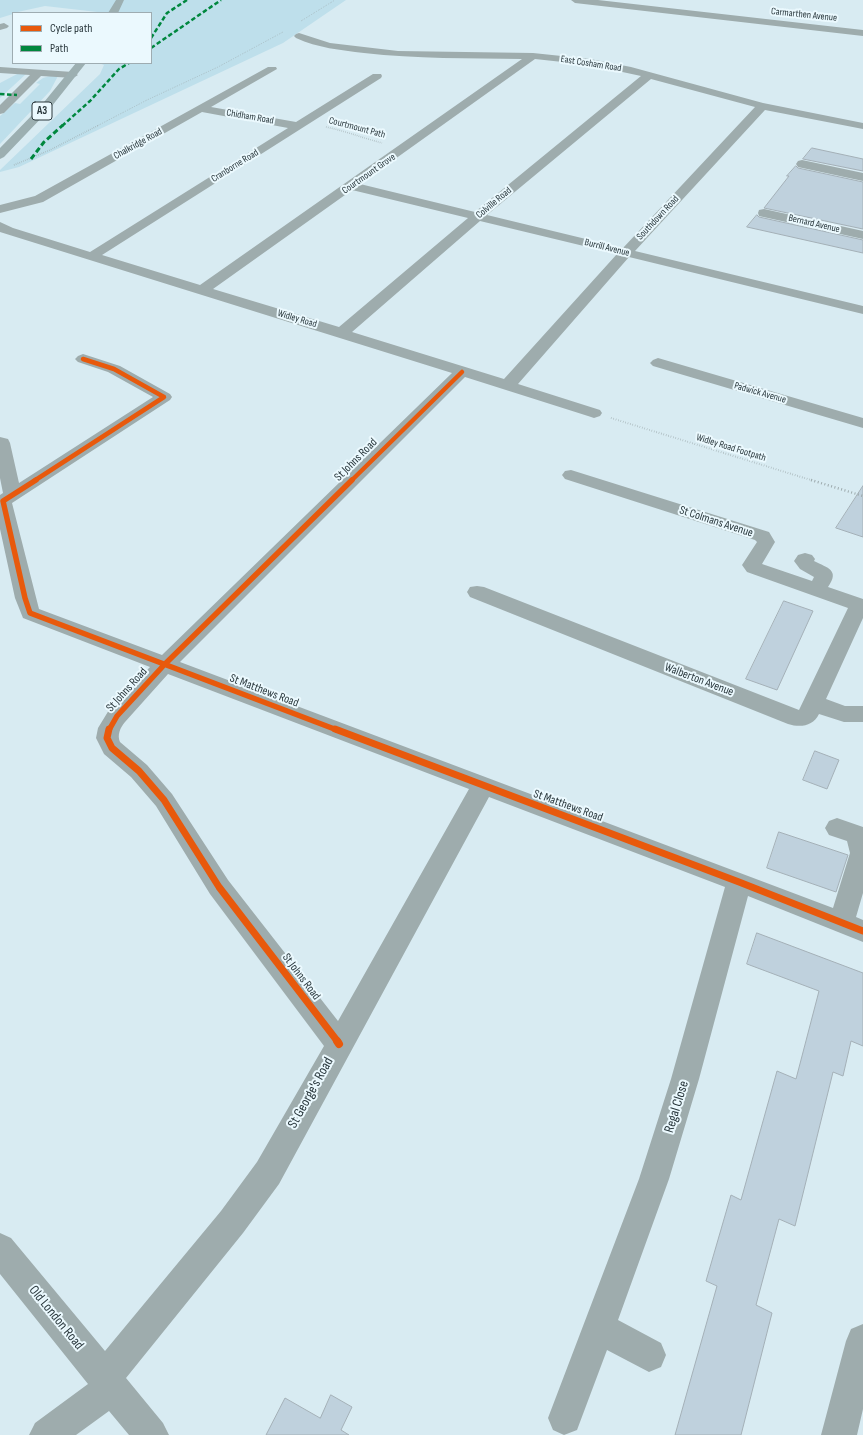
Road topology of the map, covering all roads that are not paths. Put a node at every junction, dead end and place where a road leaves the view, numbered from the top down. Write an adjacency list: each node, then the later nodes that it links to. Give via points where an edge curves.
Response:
1 (120, 0): 3 (main road)
2 (575, 0): 4 (street, Carmarthen Avenue)
3 (114, 12)
4 (863, 32)
5 (299, 36): 6 (street, East Cosham Road, via 316,39 330,46 398,54)
6 (533, 56): 12 (street, East Cosham Road, via 590,62); 22 (street, Courtmount Grove)
7 (80, 64): 11 (main road, A3)
8 (272, 69): 15 (street, Chalkridge Road)
9 (0, 70): 10 (street)
10 (38, 73): 11 (street); 16 (street)
11 (73, 75): 19 (main road, A3)
12 (649, 75): 14 (street, East Cosham Road); 25 (street, Colville Road)
13 (377, 76): 17 (street, Cranborne Road)
14 (762, 106): 18 (street, East Cosham Road); 28 (street, Southdown Road)
15 (202, 109): 17 (street, Chidham Road); 23 (street, Chalkridge Road, via 40,199)
16 (0, 111)
17 (301, 124): 29 (street, Cranborne Road)
18 (863, 126)
19 (0, 155)
20 (802, 164): 21 (street)
21 (863, 177)
22 (352, 186): 25 (street, Burrill Avenue); 30 (street, Courtmount Grove)
23 (0, 209)
24 (764, 213): 27 (street, Bernard Avenue)
25 (478, 216): 28 (street, Burrill Avenue); 32 (street, Colville Road)
26 (0, 226): 29 (street, Widley Road, via 8,231)
27 (863, 235)
28 (626, 253): 31 (street, Burrill Avenue); 36 (street, Southdown Road)
29 (92, 256): 30 (street, Widley Road)
30 (203, 290): 32 (street, Widley Road)
31 (863, 310)
32 (341, 333): 35 (street, Widley Road)
33 (83, 359): 41 (street, via 114,369 164,397)
34 (658, 363): 38 (street, Padwick Avenue)
35 (462, 372): 36 (street, Widley Road); 46 (street, St Johns Road)
36 (507, 386): 37 (street, Widley Road)
37 (594, 413)
38 (863, 423)
39 (0, 442): 41 (street)
40 (570, 475): 43 (street, St Colmans Avenue, via 762,536 766,542 752,565 754,568)
41 (12, 495): 46 (street, St Matthews Road, via 3,501 30,613)
42 (805, 559): 43 (street, via 807,565 824,574)
43 (816, 589): 45 (street, St Colmans Avenue)
44 (477, 592): 47 (street, Walberton Avenue, via 796,718 807,716)
45 (861, 605): 47 (street, Walberton Avenue)
46 (164, 665): 49 (street, St Matthews Road); 53 (street, St Johns Road, via 116,716 107,738 112,748 139,772 164,800 219,887)
47 (813, 703): 48 (street, via 844,714)
48 (863, 714)
49 (483, 786): 51 (street, St Matthews Road); 53 (street, St George's Road)
50 (837, 828): 52 (street, via 857,835 862,853)
51 (739, 882): 52 (street, St Matthews Road); 55 (street, Regal Close, via 672,1122 636,1232)
52 (853, 927)
53 (338, 1044): 58 (street, St George's Road, via 268,1172)
54 (0, 1249): 58 (street, Old London Road)
55 (599, 1328): 57 (street); 59 (street, Regal Close)
56 (863, 1341): 62 (street)
57 (649, 1355)
58 (109, 1382): 60 (street); 61 (street, Old London Road)
59 (565, 1418)
60 (47, 1435)
61 (151, 1435)
62 (839, 1435)

